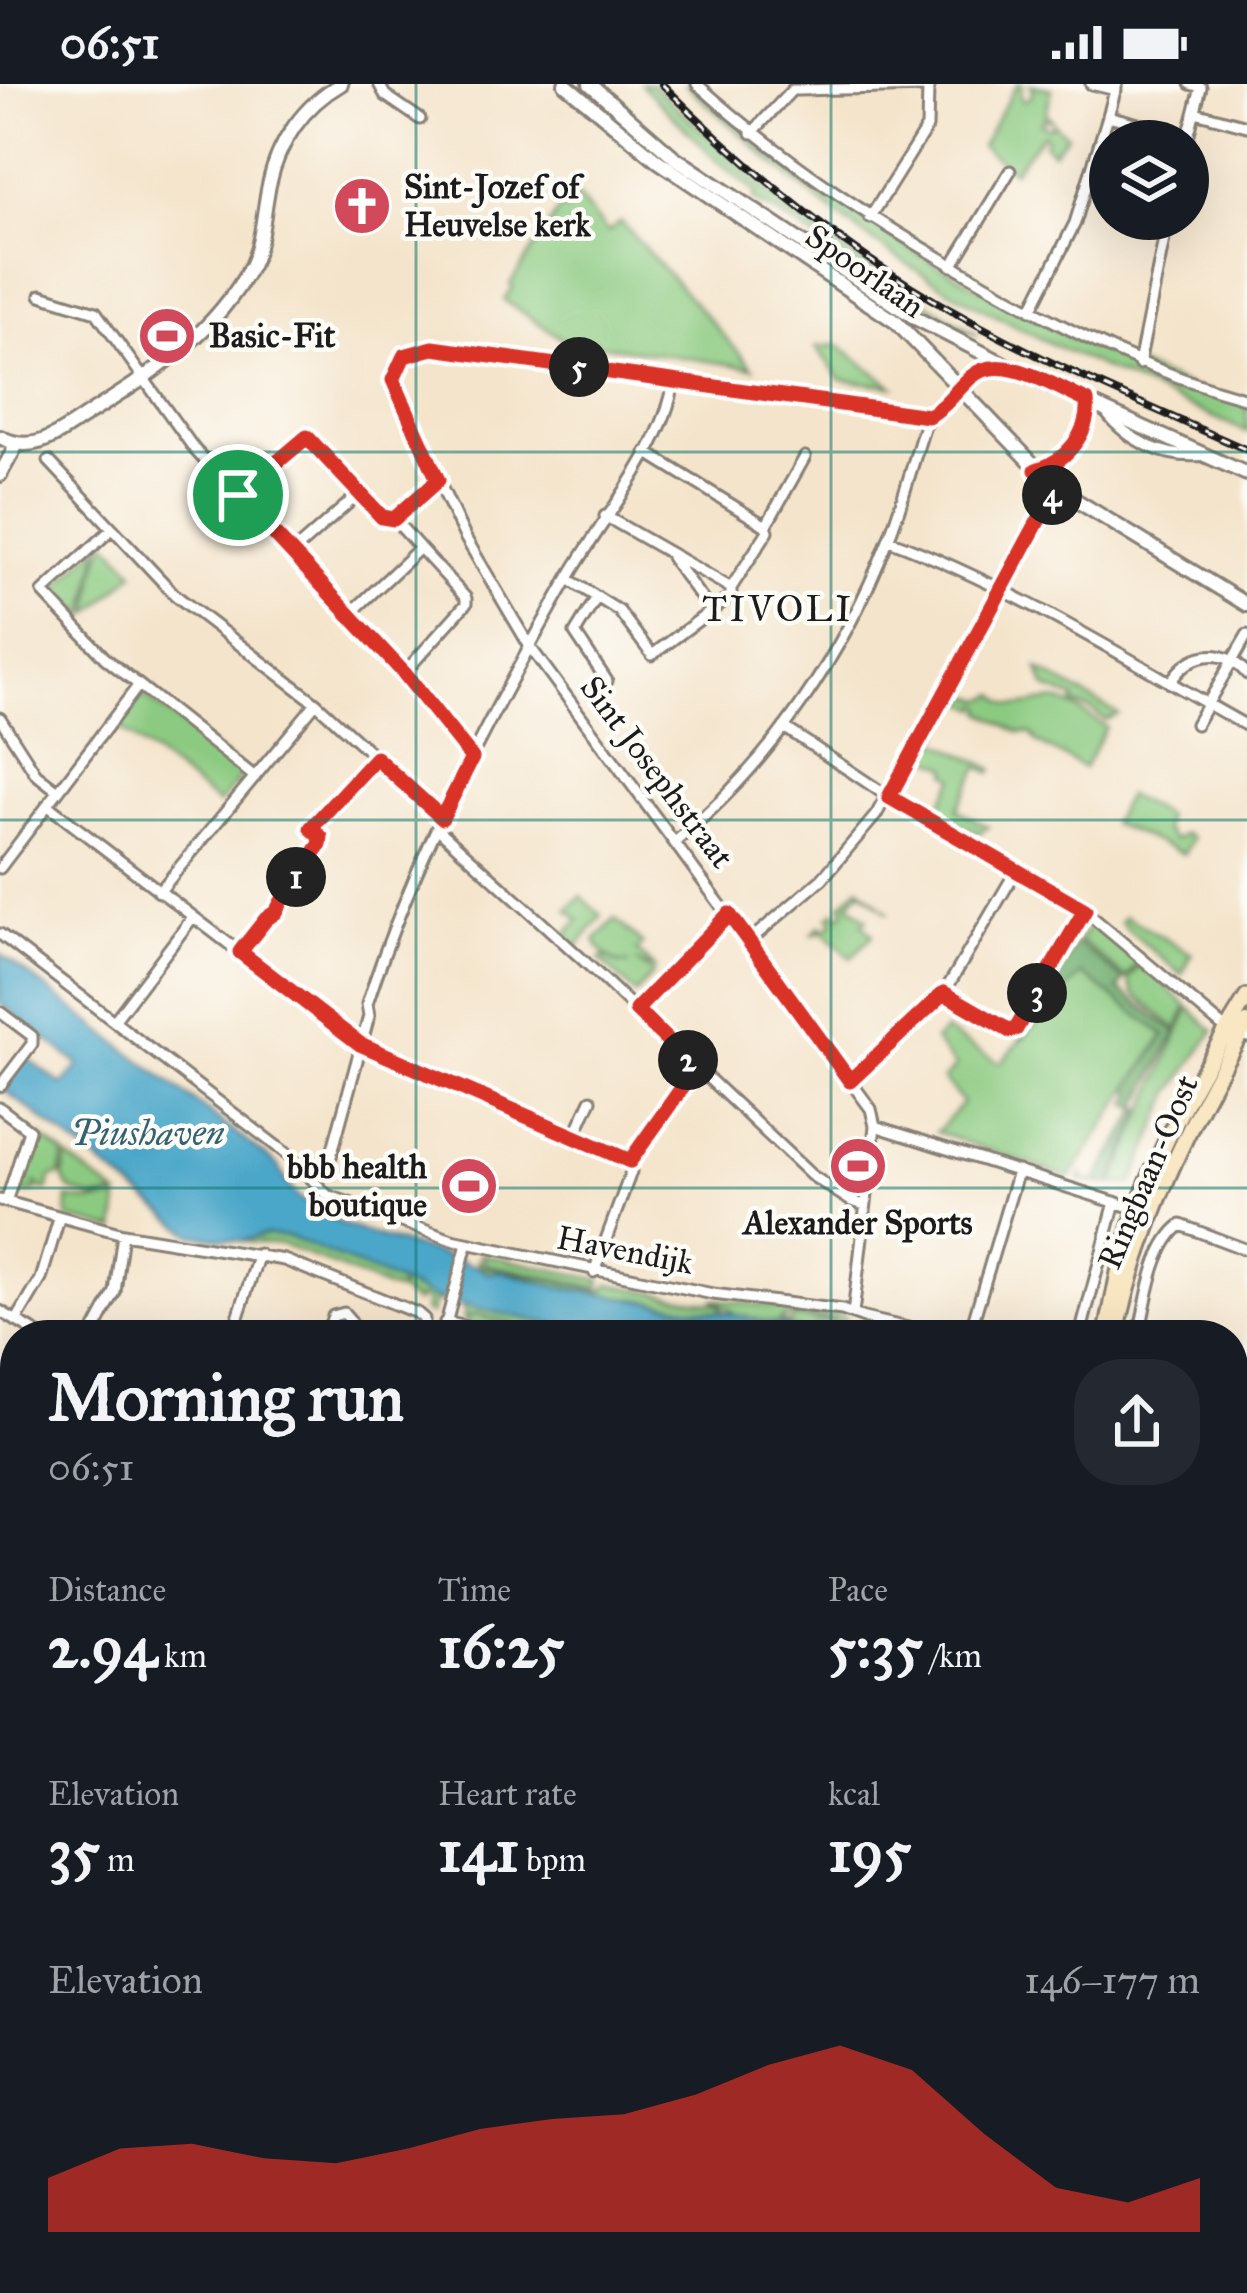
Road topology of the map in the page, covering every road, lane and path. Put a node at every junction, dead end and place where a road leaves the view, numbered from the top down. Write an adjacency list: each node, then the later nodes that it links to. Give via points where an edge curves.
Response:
1 (341, 84): 29 (street, via 310,106 284,144 258,249 238,286 191,343)
2 (380, 84): 13 (street)
3 (566, 84): 21 (street, Spoorlaan, via 658,161)
4 (590, 84): 21 (street, Spoorlaan)
5 (697, 84): 17 (street)
6 (1091, 84): 10 (street)
7 (1198, 85): 11 (street)
8 (797, 87): 9 (street); 17 (street)
9 (928, 87): 19 (street, via 927,127)
10 (1116, 87): 12 (street)
11 (1195, 112): 15 (street); 16 (street)
12 (1108, 116): 14 (street); 24 (street, via 1075,224)
13 (420, 118)
14 (1122, 120)
15 (1193, 120)
16 (1247, 126)
17 (752, 133): 19 (street)
18 (1010, 171): 22 (street)
19 (870, 218): 22 (street)
20 (1164, 240): 27 (street)
21 (799, 249): 25 (street, Spoorlaan); 26 (street, Spoorlaan)
22 (952, 266): 24 (street)
23 (41, 296): 29 (street, via 96,312)
24 (1031, 310): 27 (street)
25 (951, 338): 26 (street, via 950,350); 28 (street, Spoorlaan)
26 (933, 356): 31 (street, Spoorlaan)
27 (1139, 364): 32 (street)
28 (1016, 370): 31 (street, via 980,371); 33 (street, Spoorlaan)
29 (144, 379): 36 (street, via 40,444); 46 (street)
30 (674, 382): 34 (street); 37 (street); 43 (street, Sint Josephstraat, via 446,348 412,351 397,366 396,392)
31 (962, 387): 34 (street); 40 (street, Spoorlaan)
32 (1247, 399)
33 (1087, 401): 40 (street, via 1070,450); 41 (street, Spoorlaan)
34 (928, 416): 51 (street)
35 (0, 437): 36 (street)
36 (16, 446): 42 (street)
37 (646, 452): 47 (street); 49 (street)
38 (805, 457): 49 (street)
39 (49, 461): 50 (street)
40 (1036, 470): 44 (street, Spoorlaan)
41 (1247, 474)
42 (0, 475)
43 (438, 480): 48 (street); 63 (street, Sint Josephstraat)
44 (1056, 488): 57 (street); 59 (street, Spoorlaan)
45 (360, 493): 46 (street, via 307,437); 48 (street); 53 (street)
46 (238, 495): 53 (street)
47 (605, 516): 54 (street); 55 (street)
48 (394, 519): 52 (street)
49 (766, 526): 56 (street)
50 (112, 529): 69 (street, via 43,592); 70 (street, via 175,595)
51 (889, 540): 57 (street); 75 (street)
52 (421, 548): 61 (street); 65 (street, via 466,604)
53 (292, 553): 61 (street)
54 (668, 553): 56 (street); 60 (street)
55 (568, 579): 58 (street); 63 (street)
56 (731, 588): 60 (street)
57 (1000, 589): 68 (street); 80 (street)
58 (597, 597): 60 (street, via 619,611 652,655); 67 (street, via 575,633)
59 (1247, 605)
60 (710, 611)
61 (349, 614): 65 (street)
62 (1247, 635): 64 (street)
63 (530, 647): 77 (street); 83 (street, Sint Josephstraat)
64 (1232, 660): 66 (street); 68 (street, via 1196,658); 71 (street)
65 (404, 673): 77 (street)
66 (1247, 674)
67 (607, 681)
68 (1170, 683): 71 (street)
69 (138, 686): 78 (street); 79 (street)
70 (316, 703): 76 (street); 78 (street)
71 (1207, 704): 73 (street); 74 (street)
72 (0, 718): 79 (street, via 36,774)
73 (1246, 723)
74 (1196, 724)
75 (784, 728): 80 (street); 83 (street)
76 (376, 758): 82 (street); 92 (street, via 311,828 320,845)
77 (472, 758): 82 (street)
78 (255, 777): 86 (street)
79 (58, 791): 81 (street)
80 (889, 797): 85 (street); 91 (street, via 822,879)
81 (47, 806): 84 (street); 86 (street)
82 (440, 823): 95 (street); 99 (street, via 396,917)
83 (675, 842): 88 (street, Sint Josephstraat)
84 (0, 868)
85 (1016, 871): 87 (street); 93 (street)
86 (159, 892): 89 (street)
87 (1085, 910): 93 (street, via 1013,1030); 98 (street)
88 (729, 914): 91 (street, Sint Josephstraat); 95 (street)
89 (193, 917): 92 (street); 97 (street)
90 (0, 934): 97 (street)
91 (749, 941): 101 (street, Sint Josephstraat)
92 (240, 952): 99 (street)
93 (944, 993): 101 (street)
94 (1247, 998): 98 (main road, Ringbaan-Oost)
95 (636, 1010): 100 (street)
96 (0, 1012): 102 (street, via 32,1036)
97 (114, 1021): 109 (street)
98 (1240, 1031): 113 (main road, Ringbaan-Oost, via 1189,1092)
99 (360, 1044): 106 (street); 109 (street, via 330,1160)
100 (696, 1068): 107 (street); 112 (street, via 811,1175)
101 (850, 1081): 105 (street, Sint Josephstraat)
102 (0, 1086)
103 (591, 1100): 106 (street)
104 (0, 1108): 110 (street, via 29,1130)
105 (875, 1126): 108 (street); 112 (street)
106 (574, 1137): 107 (street)
107 (630, 1161): 119 (street)
108 (1018, 1171): 111 (street); 131 (street)
109 (314, 1179): 116 (street, Havendijk, via 327,1195)
110 (3, 1201): 114 (street)
111 (1115, 1202): 113 (street); 132 (street, Ringbaan-Oost)
112 (865, 1205): 122 (street)
113 (1145, 1212): 133 (main road, Ringbaan-Oost, via 1123,1256); 134 (main road, Ringbaan-Oost)
114 (59, 1219): 115 (street); 123 (street, via 41,1279)
115 (123, 1234): 118 (street); 124 (street)
116 (465, 1250): 119 (street, Havendijk); 129 (street)
117 (1247, 1250): 135 (street, Ringbaan-Oost, via 1181,1225 1160,1252)
118 (259, 1254): 120 (street); 125 (street)
119 (594, 1272): 122 (street, Havendijk)
120 (354, 1289): 121 (street); 128 (street)
121 (344, 1313): 126 (street); 127 (street)
122 (853, 1314): 130 (street, Havendijk)
123 (17, 1320)
124 (104, 1320)
125 (237, 1320)
126 (332, 1320)
127 (350, 1320)
128 (424, 1320)
129 (446, 1320)
130 (878, 1320)
131 (973, 1320)
132 (1084, 1320)
133 (1109, 1320)
134 (1120, 1320)
135 (1143, 1320)

